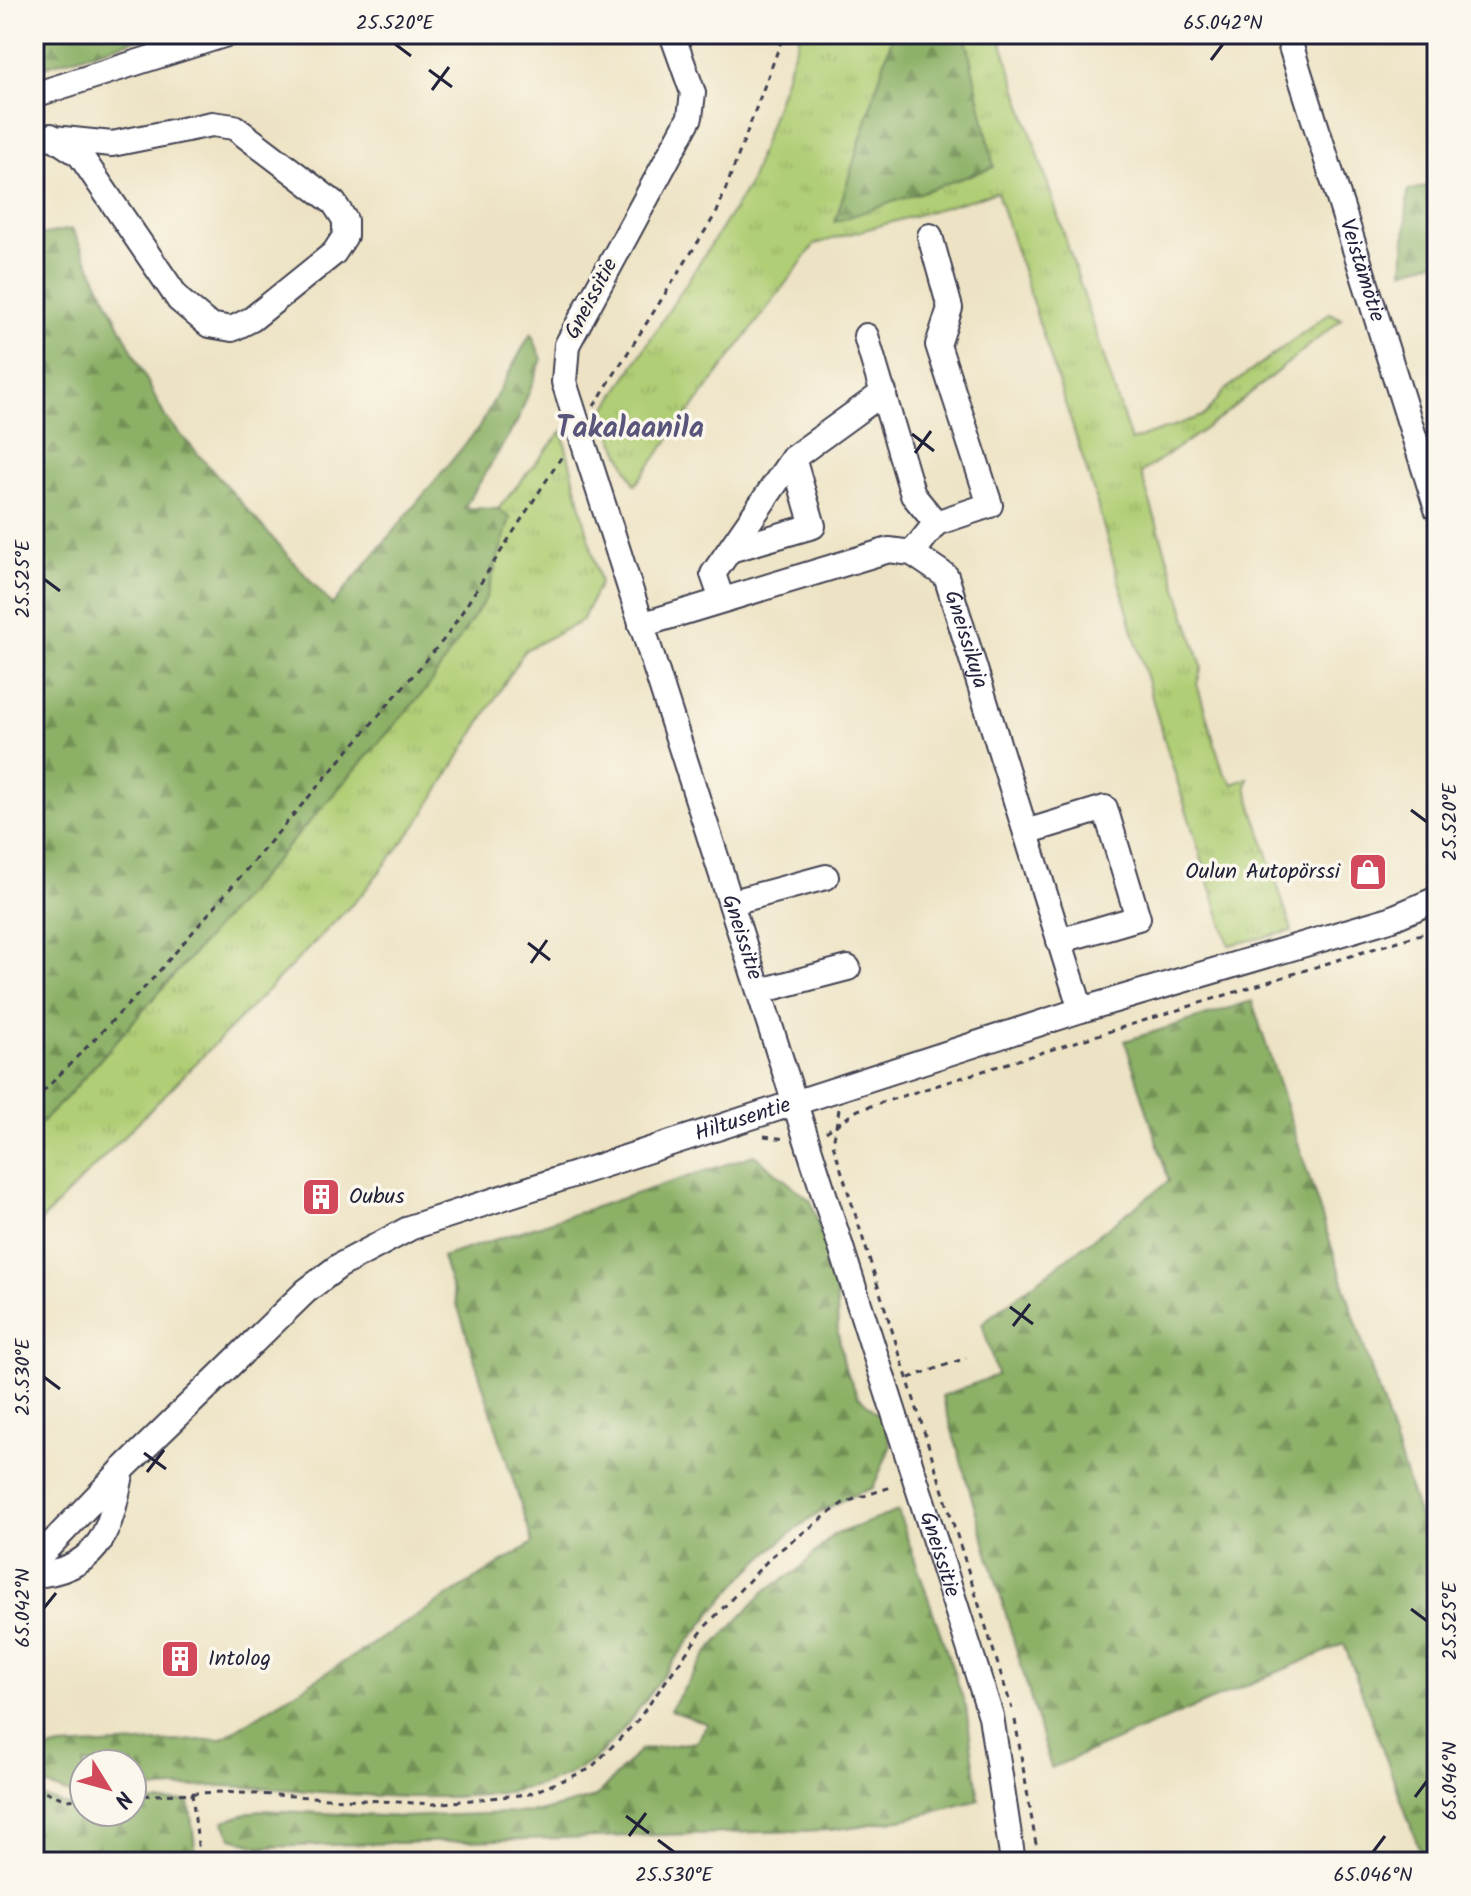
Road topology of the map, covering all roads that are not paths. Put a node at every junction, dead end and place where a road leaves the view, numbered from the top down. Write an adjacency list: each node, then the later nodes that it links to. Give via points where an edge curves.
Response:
1 (227, 34): 4 (street)
2 (672, 34): 15 (street, Gneissitie, via 693,93 690,117 567,345 564,382)
3 (1287, 34): 10 (street, Veistämötie)
4 (34, 95)
5 (42, 136): 5 (street, via 80,155 179,300 209,325 232,329 252,319 334,253 345,236 345,220 334,203 234,127 212,124 112,144)
6 (930, 236): 11 (street, via 950,308 938,345 990,505)
7 (866, 336): 8 (street)
8 (884, 392): 9 (street); 11 (street, via 913,495)
9 (793, 458): 12 (street); 12 (street, via 813,526)
10 (1437, 509)
11 (936, 523): 13 (street)
12 (730, 550): 14 (street, via 713,574)
13 (912, 553): 14 (street, via 889,550); 16 (street, Gneissikuja, via 946,576)
14 (722, 600): 15 (street)
15 (641, 625): 19 (street, Gneissitie)
16 (1026, 832): 20 (street, Gneissikuja); 20 (street, via 1105,808 1138,918)
17 (826, 877): 19 (street)
18 (1437, 899): 23 (street, Hiltusentie, via 1390,919)
19 (733, 902): 22 (street, Gneissitie)
20 (1059, 941): 23 (street, Gneissikuja)
21 (848, 968): 22 (street)
22 (760, 991): 24 (street, Gneissitie)
23 (1081, 1010): 24 (street, Hiltusentie)
24 (797, 1104): 25 (street, Hiltusentie, via 412,1227 339,1266 248,1345); 27 (street, Gneissitie, via 991,1716)
25 (123, 1469): 26 (street, Hiltusentie); 26 (street, Hiltusentie, via 97,1549 66,1570 44,1574)
26 (34, 1563)
27 (1013, 1862)

